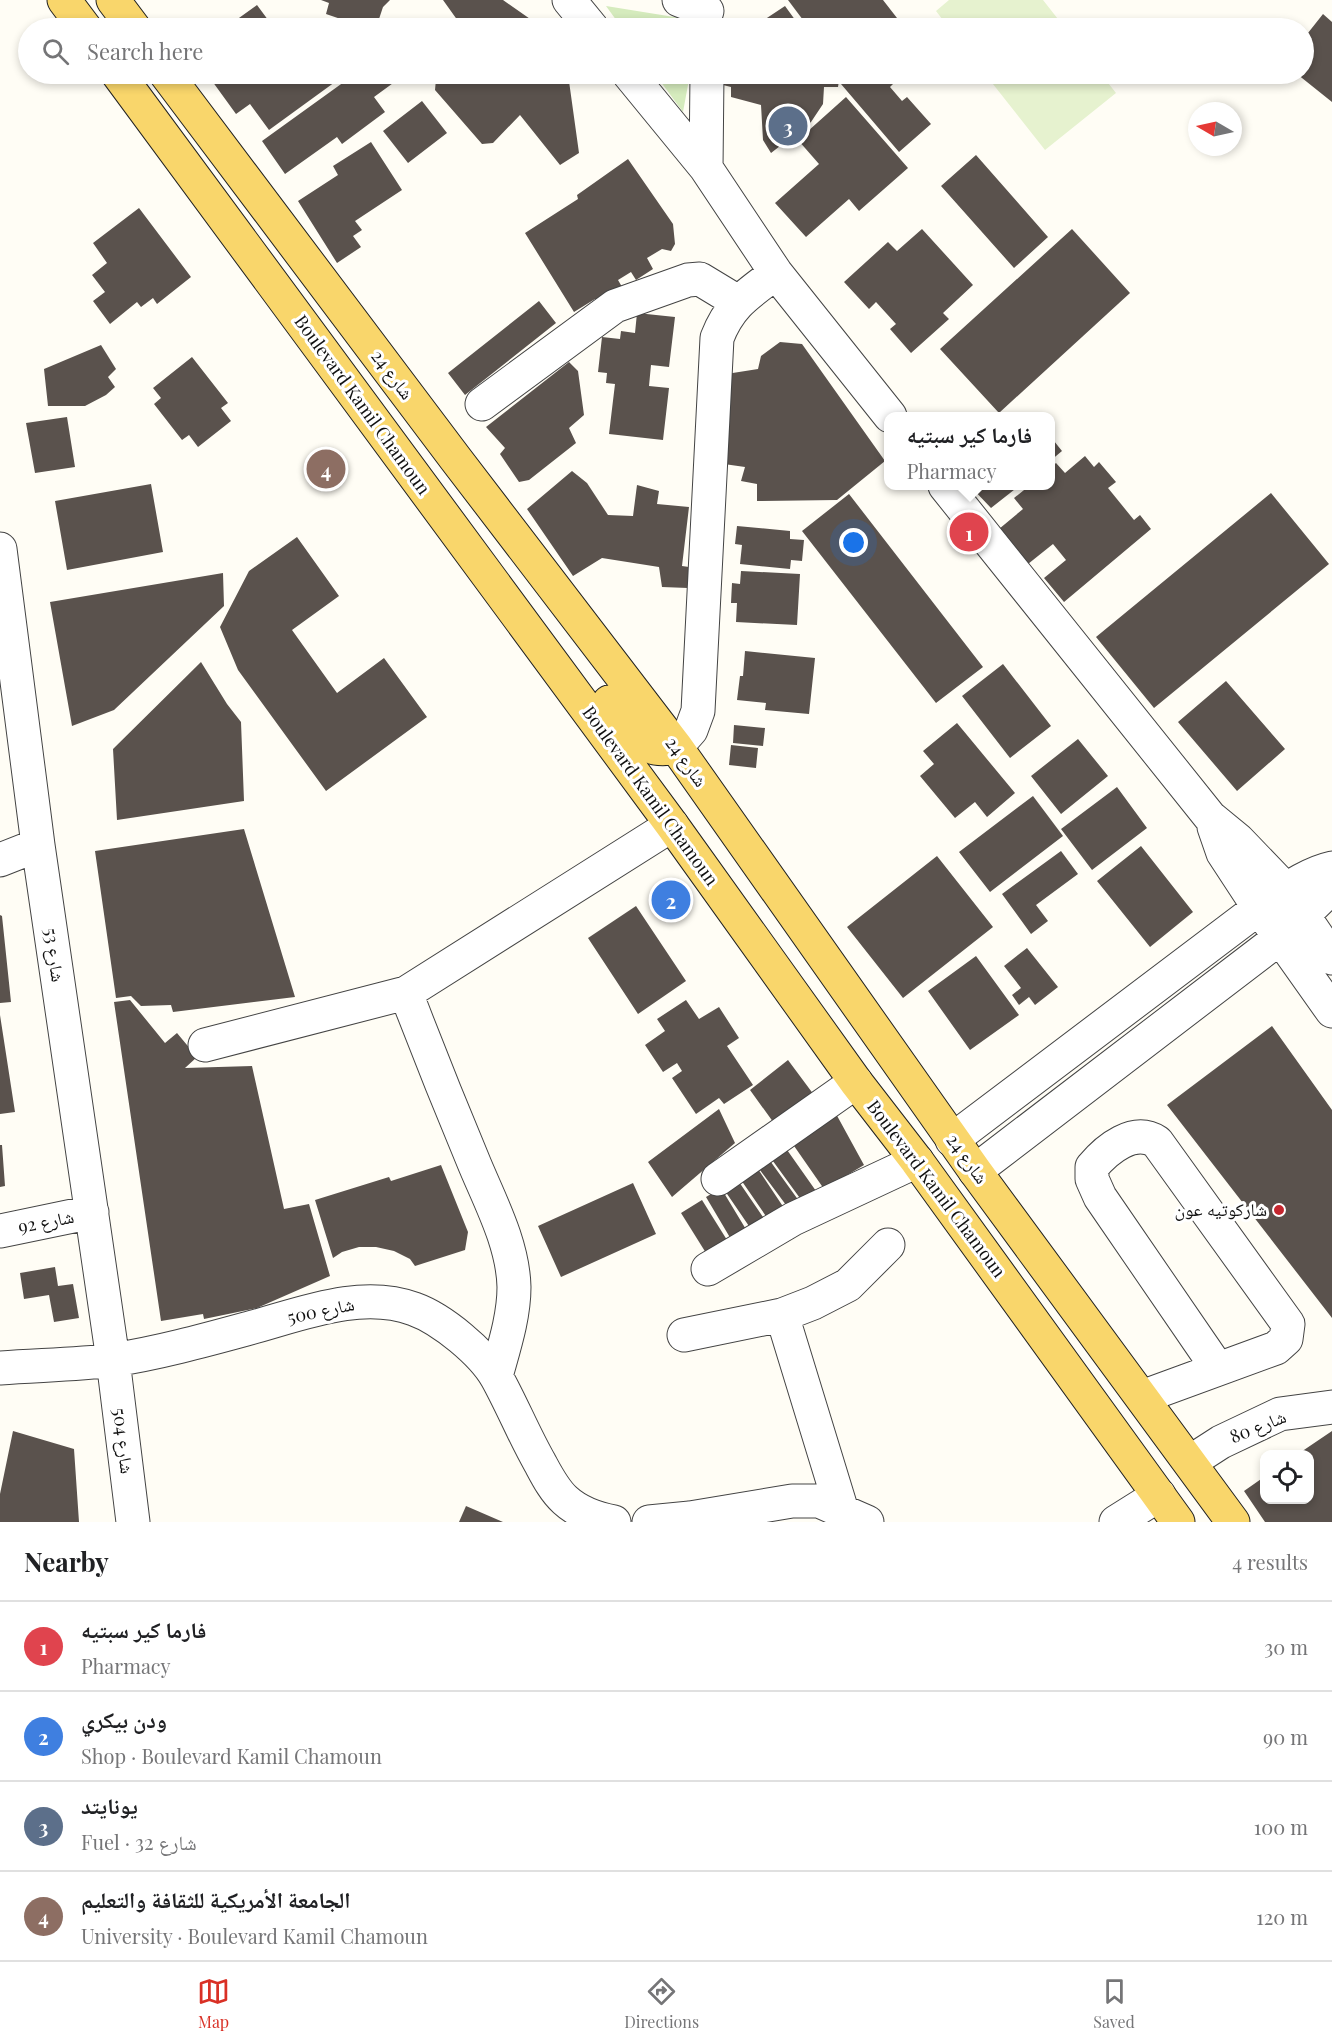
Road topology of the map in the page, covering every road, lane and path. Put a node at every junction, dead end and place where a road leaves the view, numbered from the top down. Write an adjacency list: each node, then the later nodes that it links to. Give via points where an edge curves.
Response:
1 (64, 0): 4 (main road)
2 (113, 0): 5 (main road)
3 (569, 0): 6 (street)
4 (78, 18)
5 (126, 18)
6 (584, 18)
7 (125, 84): 18 (main road, Boulevard Kamil Chamoun)
8 (174, 84): 19 (main road, شارع 24)
9 (637, 84): 11 (street)
10 (707, 84): 11 (street)
11 (706, 168): 12 (street)
12 (776, 273): 13 (street); 15 (street)
13 (738, 302): 14 (street, via 700,279 615,306); 19 (street, via 723,321 717,338 698,711 691,730)
14 (482, 404)
15 (886, 412)
16 (948, 490): 20 (street)
17 (0, 549): 22 (street, شارع 53)
18 (470, 552): 19 (main road, via 494,562 514,579 636,738 648,747); 21 (main road, Boulevard Kamil Chamoun)
19 (676, 747): 34 (main road, شارع 24)
20 (1210, 817): 26 (street, via 1238,840); 27 (street, via 1223,853)
21 (672, 825): 30 (street); 33 (main road, Boulevard Kamil Chamoun)
22 (38, 845): 23 (street); 38 (street, شارع 53)
23 (0, 860)
24 (1332, 868): 26 (street, via 1318,871)
25 (1332, 887): 26 (street)
26 (1295, 903): 27 (street); 28 (street); 29 (street)
27 (1259, 908): 28 (street); 34 (street)
28 (1281, 937): 31 (street); 36 (street)
29 (1332, 958)
30 (406, 993): 32 (street); 47 (street, via 512,1264 511,1320)
31 (1332, 1011)
32 (205, 1045)
33 (856, 1082): 35 (main road, Boulevard Kamil Chamoun); 37 (street)
34 (952, 1140): 36 (main road, شارع 24)
35 (917, 1161): 41 (street, via 793,1219); 51 (main road, Boulevard Kamil Chamoun)
36 (975, 1172): 48 (main road, شارع 24)
37 (718, 1179)
38 (92, 1212): 39 (street, شارع 92); 44 (street, شارع 53)
39 (0, 1231)
40 (888, 1245): 42 (street, via 848,1285)
41 (708, 1269)
42 (782, 1315): 43 (street); 52 (street)
43 (684, 1335)
44 (113, 1360): 45 (street, شارع 500); 47 (street, شارع 500, via 335,1305 377,1302 413,1308 431,1316 473,1349); 53 (street, شارع 504)
45 (0, 1368)
46 (1218, 1369): 46 (street, via 1276,1348 1286,1339 1288,1324 1156,1142 1147,1136 1133,1137 1100,1157 1092,1167 1092,1179 1100,1197); 48 (street)
47 (496, 1376): 54 (street, شارع 500, via 552,1485 566,1501 600,1519)
48 (1142, 1397): 50 (main road, شارع 24)
49 (1332, 1407): 50 (street, شارع 80, via 1280,1414 1221,1442)
50 (1190, 1462): 58 (main road)
51 (1159, 1496): 56 (street); 57 (main road, Boulevard Kamil Chamoun)
52 (838, 1514): 55 (street, via 770,1504)
53 (133, 1522)
54 (615, 1522)
55 (649, 1522)
56 (1116, 1522)
57 (1178, 1522)
58 (1233, 1522)

